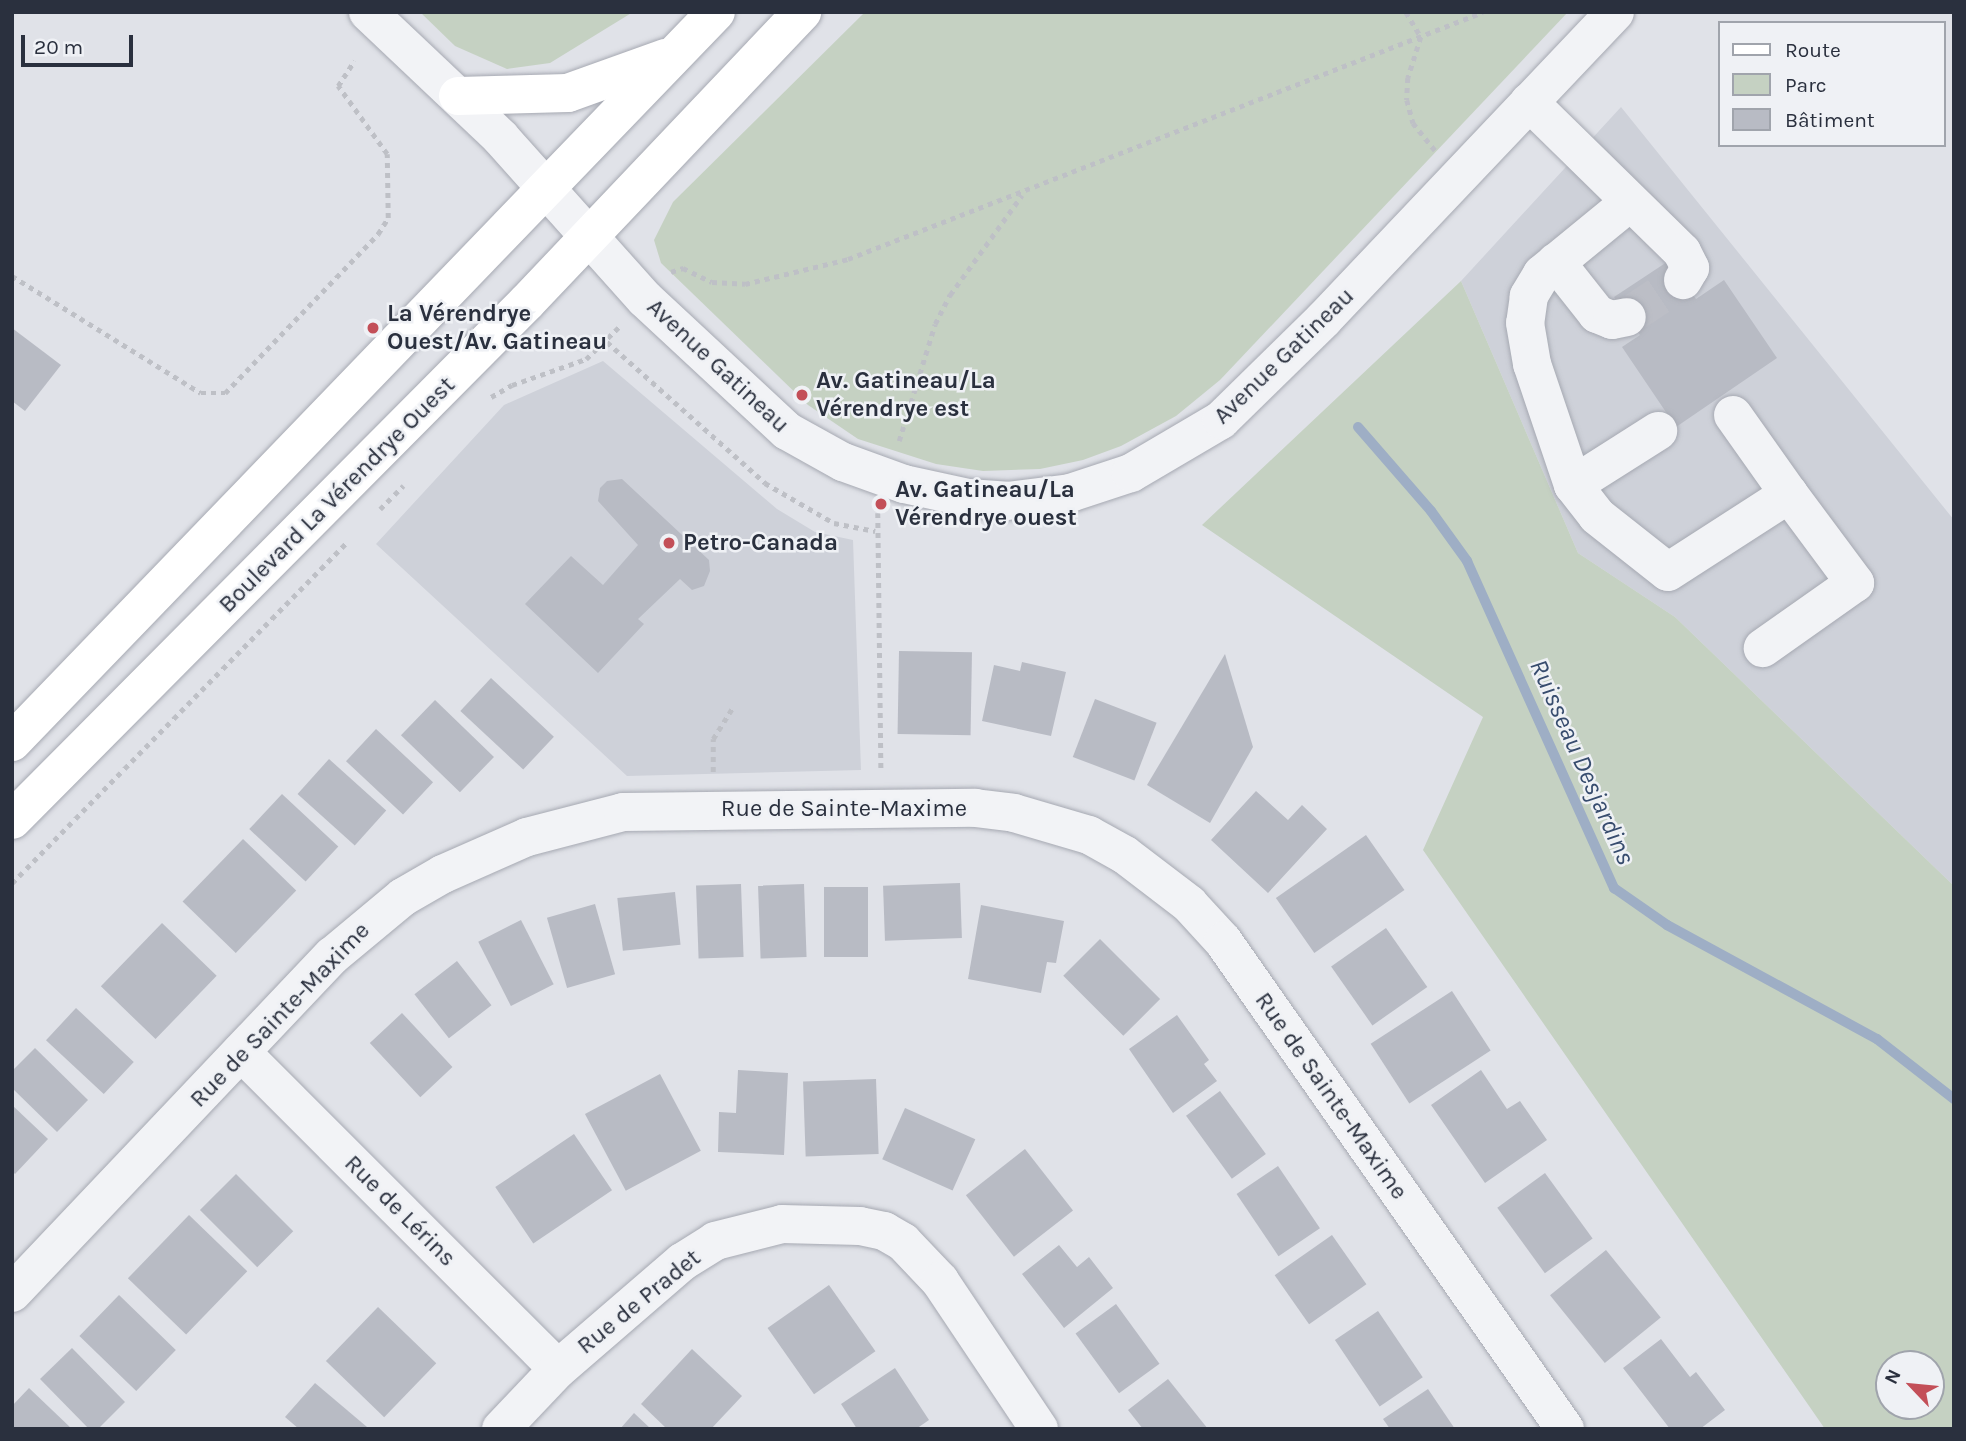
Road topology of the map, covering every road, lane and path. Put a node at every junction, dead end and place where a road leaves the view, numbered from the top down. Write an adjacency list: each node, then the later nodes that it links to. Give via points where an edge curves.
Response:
1 (368, 12): 10 (street, Avenue Gatineau)
2 (716, 12): 8 (main road)
3 (802, 12): 16 (main road, Boulevard La Vérendrye Ouest)
4 (1406, 12): 7 (path)
5 (1483, 12): 7 (path)
6 (1615, 12): 11 (street, Avenue Gatineau)
7 (1421, 37): 12 (path, via 1406,100 1413,123); 14 (path)
8 (677, 53): 10 (main road, via 568,93); 13 (main road)
9 (354, 61): 19 (path, via 338,86 387,154 388,218 379,234 225,393 201,393)
10 (458, 96): 13 (street, Avenue Gatineau)
11 (1529, 102): 15 (street); 28 (street, Avenue Gatineau, via 1264,381 1221,420 1175,451 1091,488 1027,500)
12 (1440, 155)
13 (548, 190): 16 (street, Avenue Gatineau); 36 (main road)
14 (1022, 194): 18 (path, via 848,259 764,281 721,284 686,268); 28 (path, via 950,295 935,324)
15 (1630, 202): 17 (street); 20 (street, via 1682,252 1690,268)
16 (589, 236): 28 (street, Avenue Gatineau, via 645,299 774,421); 39 (main road, Boulevard La Vérendrye Ouest)
17 (1556, 262): 21 (street, via 1597,314 1612,320); 27 (street, via 1542,274 1529,296 1525,323 1532,364)
18 (671, 272)
19 (12, 276)
20 (1683, 279)
21 (1627, 317)
22 (623, 322): 23 (path, Boulevard La Vérendrye Ouest)
23 (607, 342): 24 (path, Boulevard La Vérendrye Ouest, via 569,367 501,389); 32 (path, via 765,483 834,523)
24 (485, 403)
25 (1732, 415): 29 (street)
26 (1658, 431): 27 (street)
27 (1573, 485): 29 (street, via 1597,516 1668,572)
28 (884, 491): 32 (path)
29 (1789, 494): 34 (street, via 1855,583)
30 (389, 500): 31 (path, Boulevard La Vérendrye Ouest)
31 (376, 513)
32 (875, 530): 38 (path)
33 (357, 532): 40 (path, Boulevard La Vérendrye Ouest)
34 (1763, 648)
35 (732, 708): 37 (path, via 713,739)
36 (12, 743)
37 (713, 771)
38 (882, 775)
39 (12, 820)
40 (12, 883)
41 (242, 1052): 42 (street, Rue de Sainte-Maxime); 43 (street, Rue de Lérins); 46 (street, Rue de Sainte-Maxime, via 332,956 403,897 482,855 574,822 623,812 975,808 1053,823 1089,835 1125,855 1189,904 1223,941)
42 (12, 1293)
43 (558, 1369): 44 (street, Rue de Pradet); 45 (street, Rue de Pradet, via 682,1262 715,1241 782,1224 860,1226 884,1231 921,1257)
44 (501, 1429)
45 (1039, 1429)
46 (1565, 1429)

